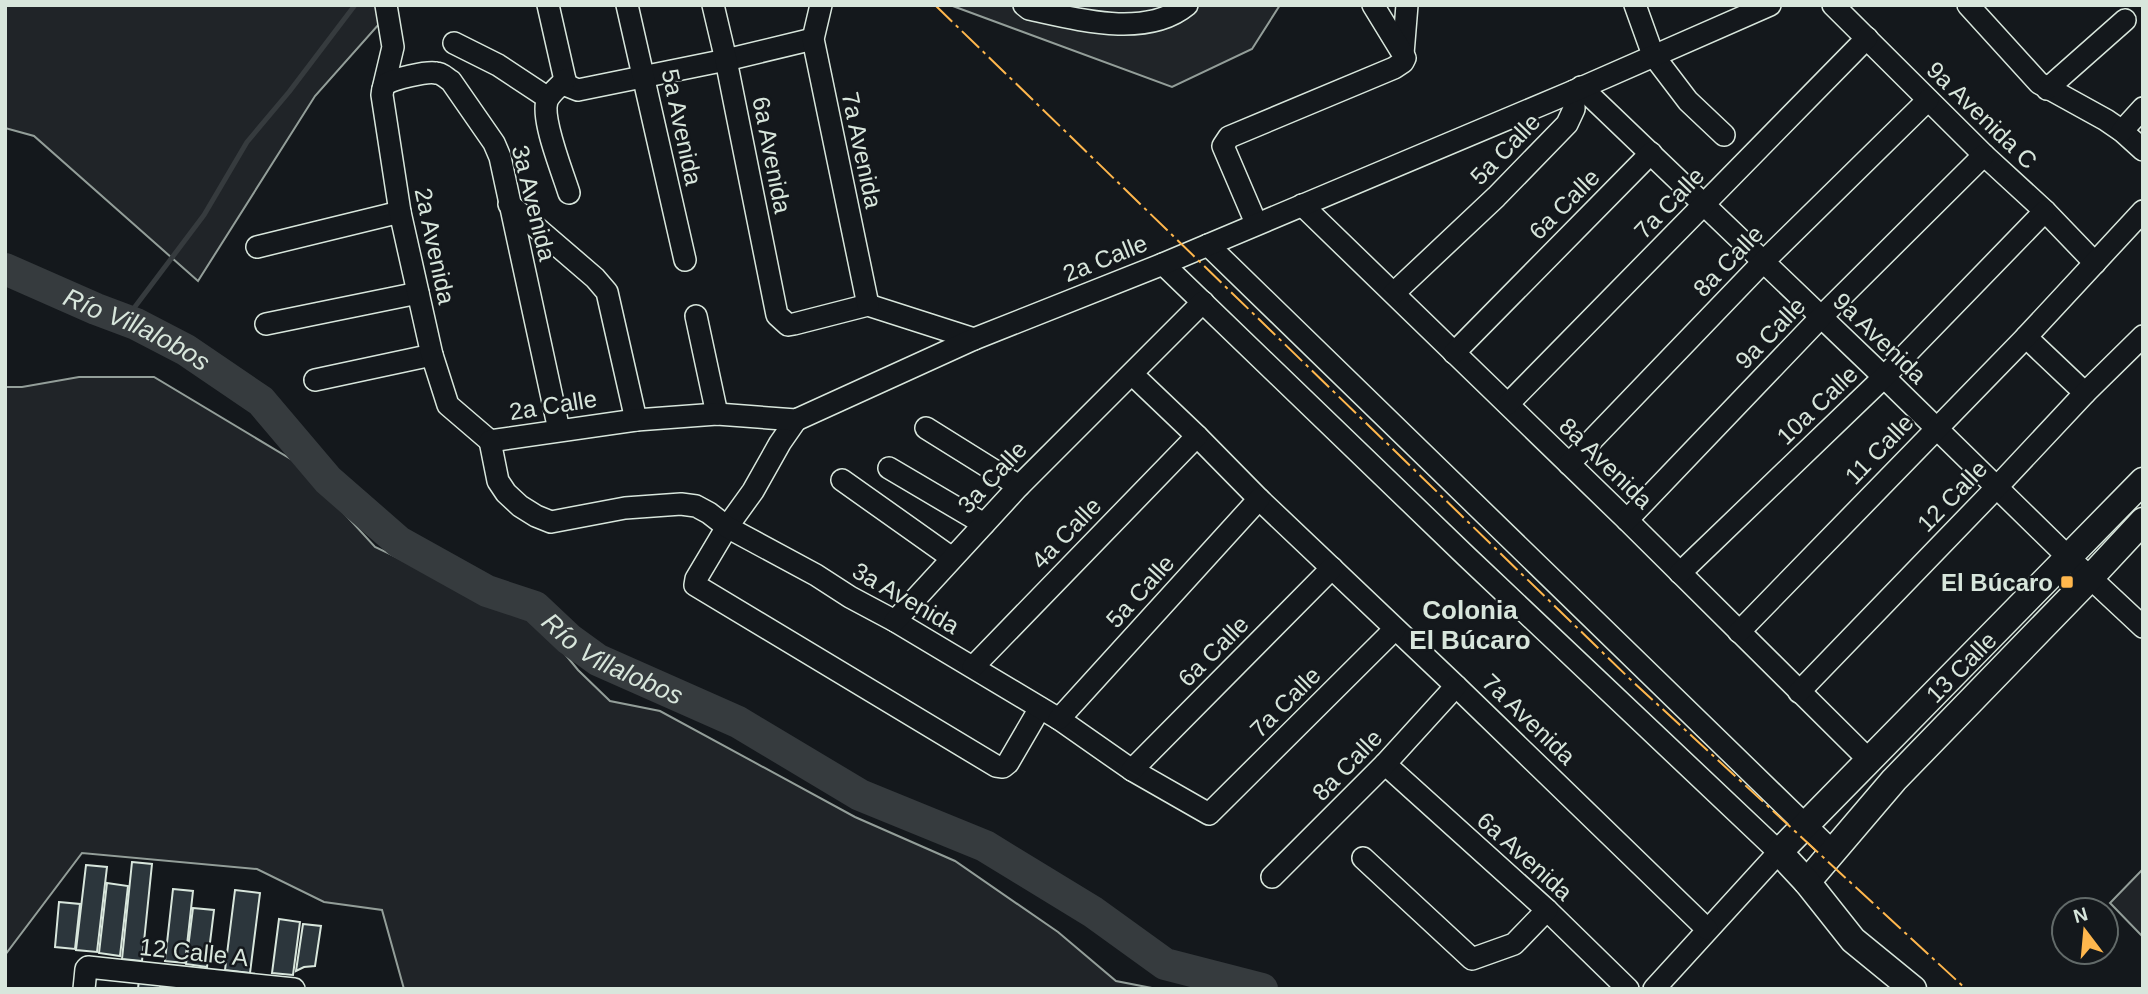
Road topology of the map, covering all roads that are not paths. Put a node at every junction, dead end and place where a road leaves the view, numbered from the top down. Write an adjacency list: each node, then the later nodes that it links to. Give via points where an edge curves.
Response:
1 (386, 5): 26 (street, via 393,47)
2 (548, 5): 23 (street)
3 (627, 5): 22 (street, 5a Avenida)
4 (713, 5): 21 (street, 6a Avenida)
5 (821, 5): 17 (street, 7a Avenida)
6 (1024, 5): 7 (street, via 1084,21 1116,23 1158,21)
7 (1187, 5)
8 (1373, 5): 19 (street)
9 (1407, 5): 19 (street)
10 (1635, 5): 20 (street)
11 (1770, 5): 14 (street, 2a Calle)
12 (1833, 5): 16 (street, 9a Avenida C)
13 (1968, 5): 25 (street)
14 (1730, 13): 20 (street, 2a Calle)
15 (2124, 20): 25 (street)
16 (1867, 38): 28 (street, 9a Avenida C); 37 (street, 7a Calle)
17 (813, 39): 21 (street); 52 (street, 7a Avenida)
18 (454, 43): 27 (street)
19 (1403, 54): 42 (street, via 1403,62 1394,68 1225,140 1223,146)
20 (1653, 55): 24 (street, 2a Calle); 31 (street, via 1688,101)
21 (726, 60): 22 (street); 52 (street, 6a Avenida, via 777,315 794,324)
22 (645, 77): 23 (street, via 578,90); 45 (street, 5a Avenida)
23 (565, 80): 27 (street)
24 (1577, 89): 33 (street, 9a Avenida); 38 (street, 2a Calle); 50 (street, 5a Calle, via 1567,124)
25 (2047, 89): 30 (street)
26 (382, 92): 36 (street, 3a Avenida, via 392,80 429,73 437,72 451,81 494,143); 41 (street, 2a Avenida)
27 (548, 98): 35 (street, via 549,129)
28 (1928, 100): 34 (street, 9a Avenida C); 46 (street, 8a Calle)
29 (2143, 108): 30 (street)
30 (2122, 131): 32 (street)
31 (1724, 135)
32 (2143, 150)
33 (1651, 153): 37 (street, 9a Avenida); 59 (street, 6a Calle)
34 (1984, 155): 39 (street, 9a Avenida C); 54 (street, 9a Calle)
35 (569, 193)
36 (509, 204): 68 (street, via 607,292); 72 (street, 3a Avenida)
37 (1705, 204): 46 (street, 9a Avenida); 65 (street, 7a Calle)
38 (1302, 205): 42 (street, 2a Calle); 50 (street, 8a Avenida)
39 (2045, 211): 47 (street, 9a Avenida C); 62 (street, 10a Calle)
40 (2143, 211): 47 (street, 11 Calle)
41 (400, 212): 44 (street); 49 (street, 2a Avenida)
42 (1256, 223): 43 (street, 2a Calle)
43 (1208, 244): 48 (street, 2a Calle); 104 (street)
44 (257, 247)
45 (685, 260)
46 (1764, 261): 54 (street, 9a Avenida); 75 (street, 8a Calle)
47 (2095, 263): 57 (street, 11 Calle)
48 (1163, 264): 51 (street); 58 (street, 2a Calle)
49 (418, 293): 55 (street); 60 (street, 2a Avenida)
50 (1394, 293): 59 (street, 8a Avenida)
51 (1203, 302): 61 (street, 3a Calle); 105 (street)
52 (868, 305): 58 (street)
53 (696, 316): 67 (street)
54 (1821, 317): 62 (street, 9a Avenida); 82 (street, 9a Calle)
55 (266, 324)
56 (2143, 336): 64 (street, 12 Calle)
57 (2026, 337): 64 (street); 71 (street, 11 Calle)
58 (974, 340): 69 (street, 2a Calle)
59 (1454, 353): 65 (street, 8a Avenida)
60 (432, 355): 63 (street); 66 (street, 2a Avenida)
61 (1132, 374): 73 (street, 7a Avenida); 79 (street, 3a Calle)
62 (1884, 377): 71 (street, 9a Avenida); 89 (street, 10a Calle)
63 (315, 380)
64 (2085, 393): 80 (street, 12 Calle)
65 (1508, 404): 75 (street, 8a Avenida)
66 (448, 405): 74 (street, 2a Calle)
67 (717, 414): 68 (street, 2a Calle); 69 (street, 2a Calle)
68 (636, 420): 72 (street, 2a Calle)
69 (796, 421): 85 (street)
70 (926, 428): 79 (street)
71 (1935, 428): 80 (street, 9a Avenida); 94 (street, 11 Calle)
72 (559, 429): 74 (street, 2a Calle)
73 (1197, 436): 81 (street, 7a Avenida); 95 (street, 4a Calle)
74 (490, 441): 85 (street, 3a Avenida, via 498,481 506,493 551,522 625,508 681,504 696,506)
75 (1569, 464): 82 (street, 8a Avenida)
76 (889, 468): 84 (street)
77 (842, 480): 87 (street)
78 (2143, 481): 86 (main road, 13 Calle)
79 (1019, 486): 84 (street, 3a Calle)
80 (1996, 488): 86 (street, 9a Avenida); 97 (street, 12 Calle)
81 (1259, 499): 88 (street, 7a Avenida); 99 (street, 5a Calle)
82 (1627, 520): 89 (street, 8a Avenida)
83 (2143, 521): 90 (main road, 13 Calle)
84 (984, 524): 87 (street, 3a Calle)
85 (727, 527): 91 (street, 3a Avenida); 98 (street, via 695,585 996,766 1008,763)
86 (2068, 557): 90 (street, 9a Avenida); 100 (main road, 13 Calle)
87 (952, 558): 91 (street, 3a Calle)
88 (1332, 568): 93 (street, 7a Avenida); 102 (street, 6a Calle)
89 (1680, 573): 94 (street, 8a Avenida)
90 (2091, 578): 92 (street, 9a Avenida); 106 (main road, 13 Calle, via 1894,780)
91 (895, 621): 95 (street, 3a Avenida)
92 (2143, 627)
93 (1395, 629): 96 (street, 7a Avenida); 103 (street, 7a Calle)
94 (1739, 632): 97 (street, 8a Avenida)
95 (973, 667): 98 (street, 3a Avenida)
96 (1457, 686): 101 (street, 8a Calle); 111 (street, 7a Avenida)
97 (1799, 692): 100 (street, 8a Avenida)
98 (1040, 708): 99 (street, 3a Avenida)
99 (1059, 719): 102 (street, 3a Avenida)
100 (1870, 761): 104 (main road, 13 Calle)
101 (1385, 764): 108 (street, 8a Calle); 110 (street, 6a Avenida)
102 (1132, 770): 103 (street, 3a Avenida, via 1205,813)
103 (1211, 812)
104 (1805, 826): 105 (main road, 13 Calle); 106 (street)
105 (1779, 852): 109 (main road); 111 (street)
106 (1833, 852): 109 (main road, 13 Calle)
107 (1363, 858): 110 (street, via 1472,959 1514,944)
108 (1272, 877)
109 (1807, 881): 116 (main road, via 1853,940)
110 (1547, 910): 114 (street, 6a Avenida)
111 (1707, 929): 115 (street)
112 (84, 989): 113 (street, 12 Calle A, via 88,967)
113 (294, 989)
114 (1628, 989)
115 (1654, 989)
116 (1913, 989)

